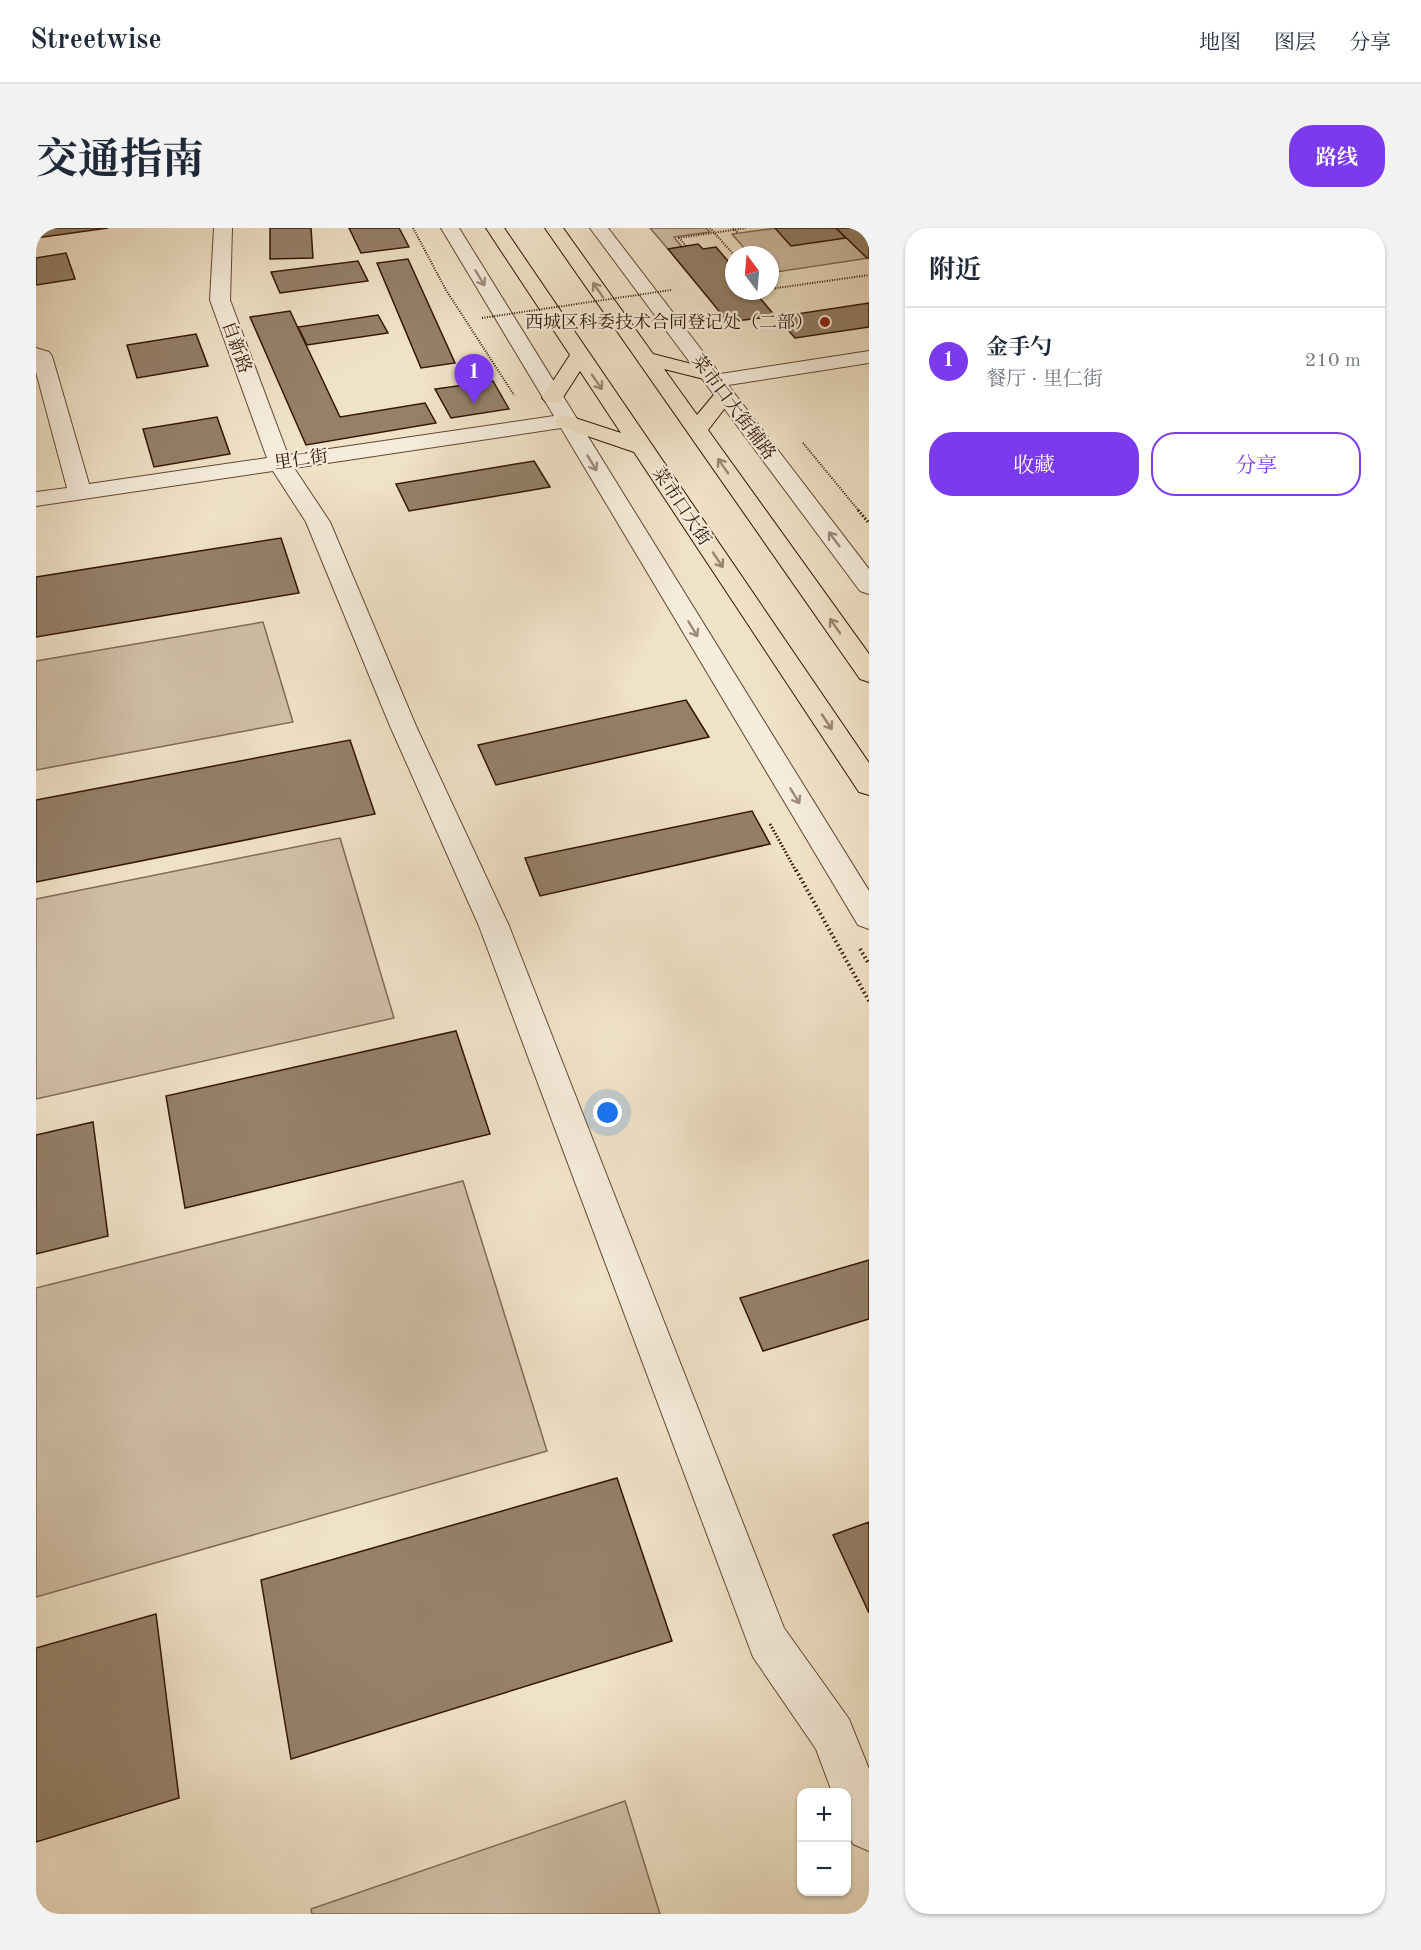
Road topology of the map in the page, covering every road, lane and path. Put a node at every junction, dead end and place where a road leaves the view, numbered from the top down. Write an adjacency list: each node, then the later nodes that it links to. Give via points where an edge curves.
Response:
1 (223, 228): 26 (street, 自新路, via 220,300)
2 (450, 228): 22 (street, one-way to 22)
3 (495, 228): 18 (main road, 菜市口大街)
4 (554, 228): 20 (main road, one-way to 4)
5 (599, 228): 21 (street, 菜市口大街辅路)
6 (710, 228): 9 (path)
7 (733, 228): 10 (path, bridge)
8 (746, 228): 9 (path)
9 (714, 232): 11 (path, via 679,238); 12 (path)
10 (738, 233)
11 (686, 246)
12 (726, 246)
13 (869, 275): 14 (path)
14 (779, 288)
15 (671, 290): 16 (path, bridge)
16 (482, 318)
17 (36, 354): 27 (street, via 42,356)
18 (579, 357): 22 (main road); 25 (main road, 菜市口大街, one-way to 25)
19 (869, 357): 21 (street)
20 (646, 358): 21 (main road); 24 (main road)
21 (715, 384): 24 (main road); 29 (street, 菜市口大街辅路, one-way to 21)
22 (553, 398): 23 (street)
23 (566, 421): 25 (main road); 26 (street, 里仁街); 32 (street, one-way to 32)
24 (697, 430): 30 (main road, one-way to 24)
25 (642, 447): 31 (main road, 菜市口大街, one-way to 31)
26 (279, 462): 27 (street, 里仁街); 33 (street, 自新路, via 318,522 403,726 494,926 768,1642 833,1735)
27 (80, 493): 28 (street, 里仁街)
28 (36, 499)
29 (869, 586)
30 (869, 673)
31 (869, 785)
32 (869, 917)
33 (869, 1828)

